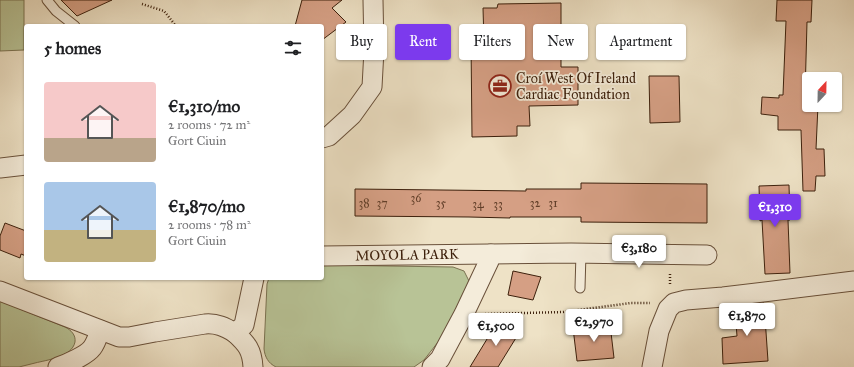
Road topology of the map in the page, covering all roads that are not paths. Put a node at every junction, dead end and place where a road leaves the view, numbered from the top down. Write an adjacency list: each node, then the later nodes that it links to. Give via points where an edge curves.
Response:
1 (46, 0): 3 (lane, via 56,12)
2 (373, 0): 4 (street, via 372,87 352,115 329,136)
3 (72, 24)
4 (324, 137)
5 (24, 165): 6 (street)
6 (0, 168)
7 (576, 253): 8 (street, MOYOLA PARK); 9 (street, MOYOLA PARK); 13 (lane)
8 (491, 254): 10 (street, MOYOLA PARK); 19 (street, via 464,314 440,359)
9 (707, 255)
10 (324, 256)
11 (254, 280): 16 (street, via 244,325)
12 (854, 281): 20 (street, via 674,303 668,309 659,331)
13 (580, 288)
14 (0, 291): 15 (street)
15 (100, 330): 16 (street, via 124,338 214,323); 17 (street, via 89,352)
16 (235, 333): 18 (street, via 249,348)
17 (58, 367)
18 (253, 367)
19 (432, 367)
20 (652, 367)

